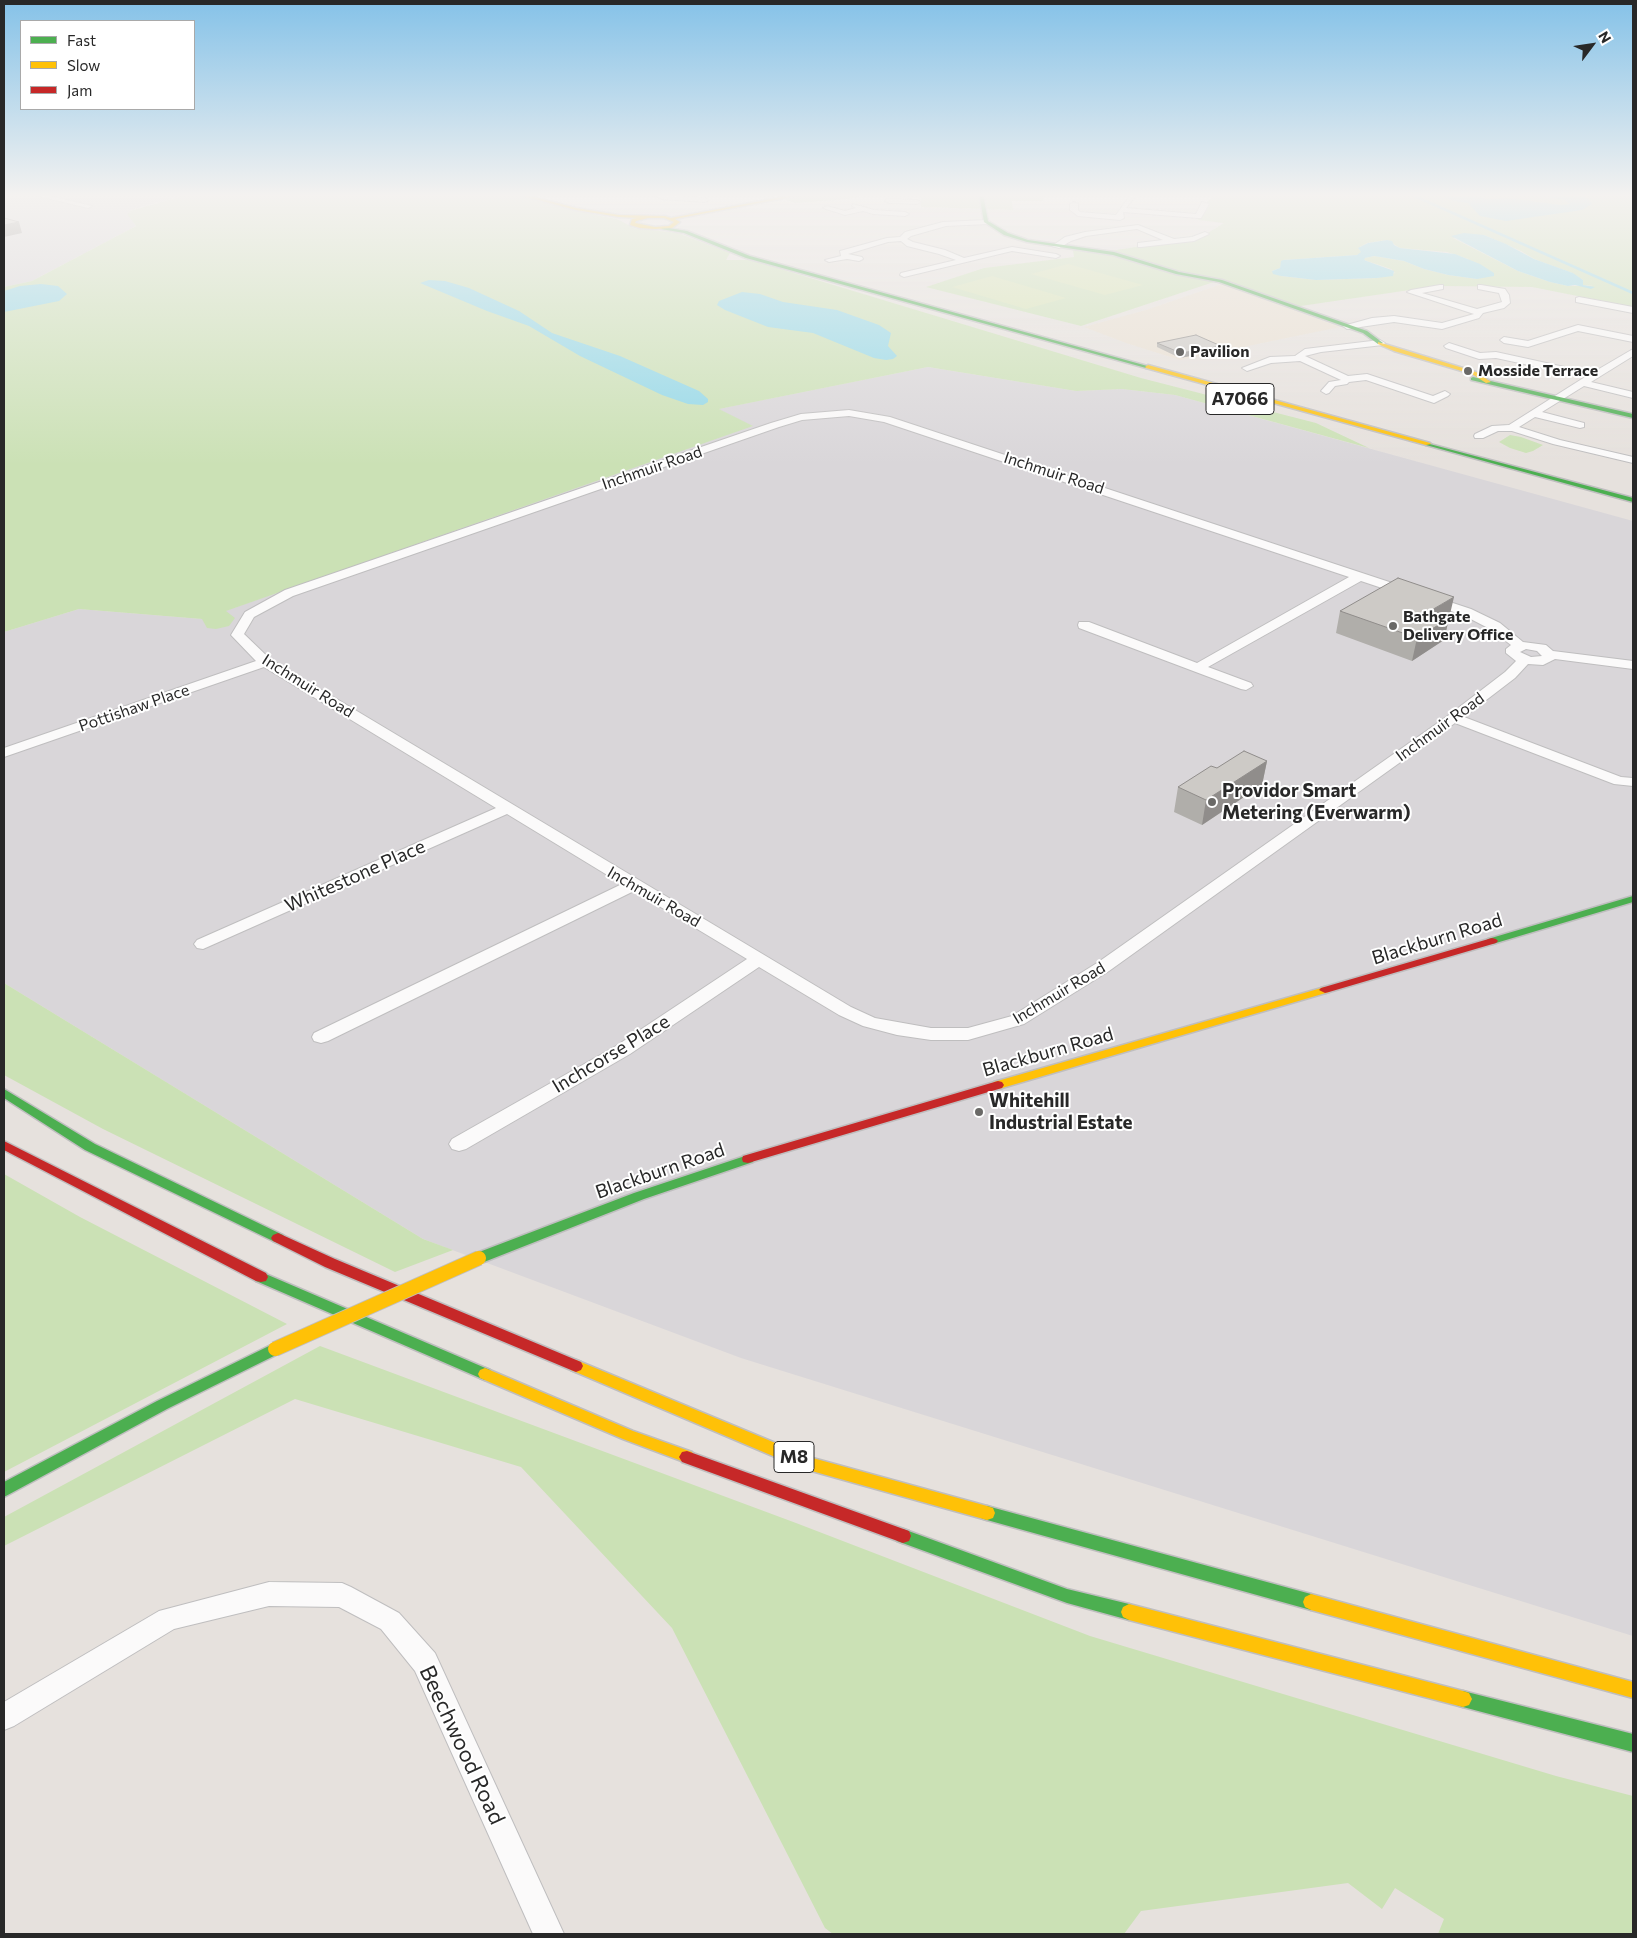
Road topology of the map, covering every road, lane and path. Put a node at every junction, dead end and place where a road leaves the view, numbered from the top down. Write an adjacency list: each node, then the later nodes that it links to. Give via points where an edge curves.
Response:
1 (1230, 284): 9 (main road)
2 (847, 285): 35 (main road, A7066); 36 (main road, A7066, via 1003,334)
3 (1440, 287): 7 (street, via 1411,292)
4 (1481, 287): 7 (street, via 1502,291 1506,303)
5 (1579, 300): 6 (street)
6 (1633, 310)
7 (1477, 312): 9 (street, via 1478,315 1442,326 1394,319)
8 (1561, 322): 10 (street)
9 (1347, 326): 13 (main road, via 1367,333)
10 (1578, 328): 11 (street); 12 (street, via 1528,344)
11 (1633, 339)
12 (1504, 340)
13 (1380, 343): 16 (street, via 1314,350 1302,353); 26 (main road, via 1415,357 1474,373 1488,382)
14 (1448, 346): 20 (street, via 1479,356 1496,355)
15 (1633, 352): 18 (street)
16 (1300, 358): 17 (street, via 1270,360 1251,366); 21 (street)
17 (1241, 360)
18 (1618, 361): 19 (street); 20 (street)
19 (1633, 365)
20 (1593, 376): 22 (street)
21 (1346, 381): 23 (street); 27 (street, via 1352,384 1373,380)
22 (1583, 383): 25 (street); 26 (street)
23 (1327, 386)
24 (1445, 394): 27 (street)
25 (1633, 394)
26 (1557, 398): 29 (street); 30 (main road)
27 (1434, 400): 28 (street)
28 (1422, 405)
29 (1533, 413): 31 (street); 32 (street)
30 (1633, 416)
31 (1580, 424)
32 (1513, 428): 33 (street, via 1496,428); 34 (street)
33 (1479, 436)
34 (1633, 460)
35 (1633, 500)
36 (1633, 509)
37 (1360, 576): 39 (street, Inchmuir Road, via 1467,612 1495,626); 42 (street, Inchmuir Road, via 886,419 849,413 828,414 801,417 775,425 289,593 249,615 238,636); 44 (street)
38 (1084, 625): 44 (street)
39 (1520, 646): 40 (street, Inchmuir Road, via 1536,647); 41 (street, via 1513,649 1513,653)
40 (1550, 655): 41 (street, Inchmuir Road, via 1543,661); 43 (street, Inchmuir Road)
41 (1525, 660): 46 (street, Inchmuir Road)
42 (265, 662): 47 (street, Pottishaw Place); 49 (street, Inchmuir Road)
43 (1633, 665)
44 (1197, 668): 45 (street)
45 (1246, 686)
46 (1454, 718): 48 (street, via 1618,781); 53 (street, Inchmuir Road, via 1105,966 1018,1020 968,1034 931,1034 897,1029 869,1022 845,1011)
47 (4, 753)
48 (1633, 782)
49 (506, 809): 50 (street, Inchmuir Road); 52 (street, Whitestone Place)
50 (633, 885): 53 (street, Inchmuir Road); 54 (street)
51 (1633, 899): 58 (main road, Blackburn Road, bridge, via 1056,1067 733,1164 630,1199 479,1258 275,1349)
52 (203, 944)
53 (760, 958): 56 (street, Inchcorse Place, via 623,1050)
54 (321, 1037)
55 (4, 1093): 59 (main road, M8, via 90,1147 330,1263 806,1463)
56 (459, 1144)
57 (4, 1145): 61 (main road, M8, via 278,1286 628,1435 693,1459 1067,1596)
58 (4, 1490)
59 (1633, 1690)
60 (4, 1717): 62 (street, Beechwood Road, via 168,1618 269,1594 342,1595 390,1621 425,1662)
61 (1633, 1743)
62 (549, 1934)

